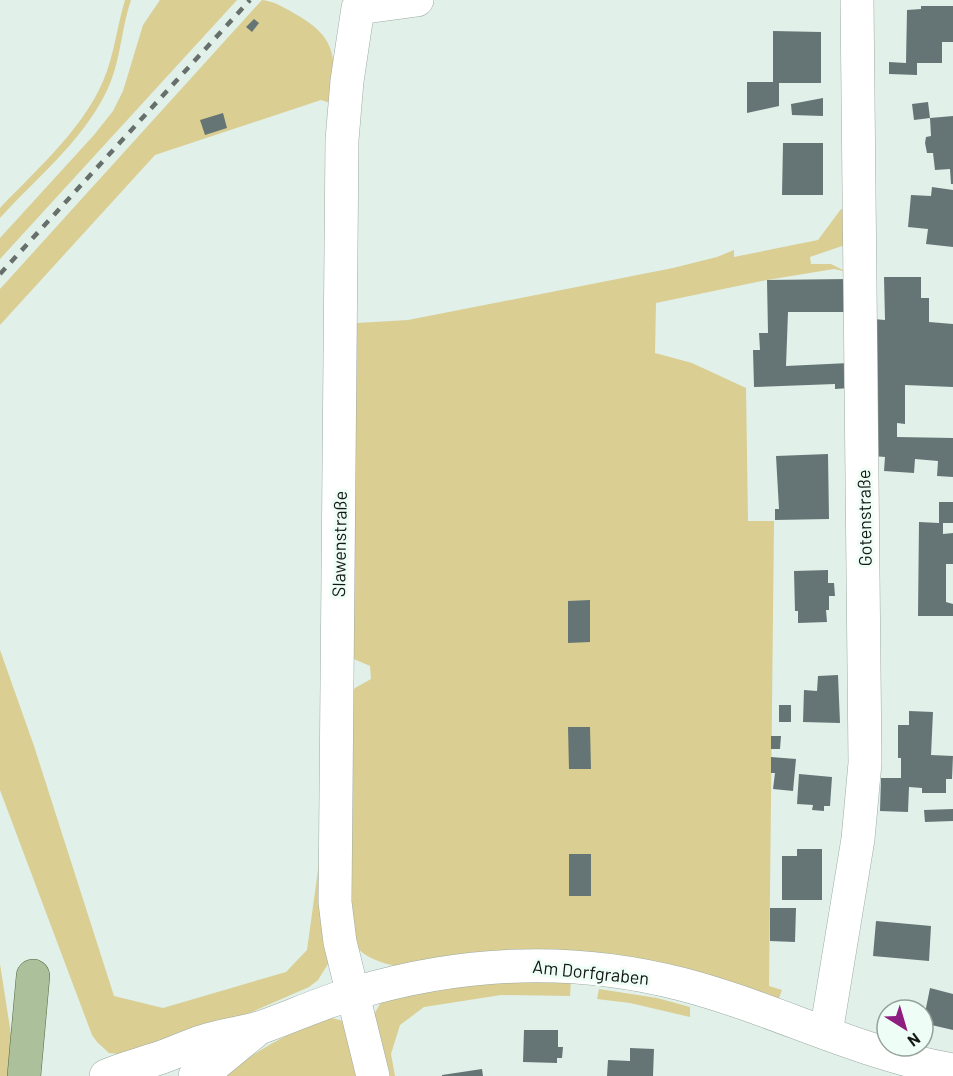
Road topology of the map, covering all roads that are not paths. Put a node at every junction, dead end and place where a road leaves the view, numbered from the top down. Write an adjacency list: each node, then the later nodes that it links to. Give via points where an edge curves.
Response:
1 (417, 0): 4 (street, Slawenstraße, via 358,8 342,140 335,902)
2 (857, 0): 6 (street, Gotenstraße, via 865,763 858,839)
3 (33, 976): 8 (main road)
4 (352, 994): 5 (street, Am Dorfgraben); 6 (street, Am Dorfgraben, via 466,969 531,965 592,968 713,992); 11 (street, Slawenstraße)
5 (259, 1028): 9 (street, Am Dorfgraben, via 204,1041); 10 (street, Am Dorfgraben)
6 (826, 1033): 7 (street, Am Dorfgraben, via 871,1050)
7 (953, 1070)
8 (24, 1076)
9 (106, 1076)
10 (195, 1076)
11 (374, 1076)

